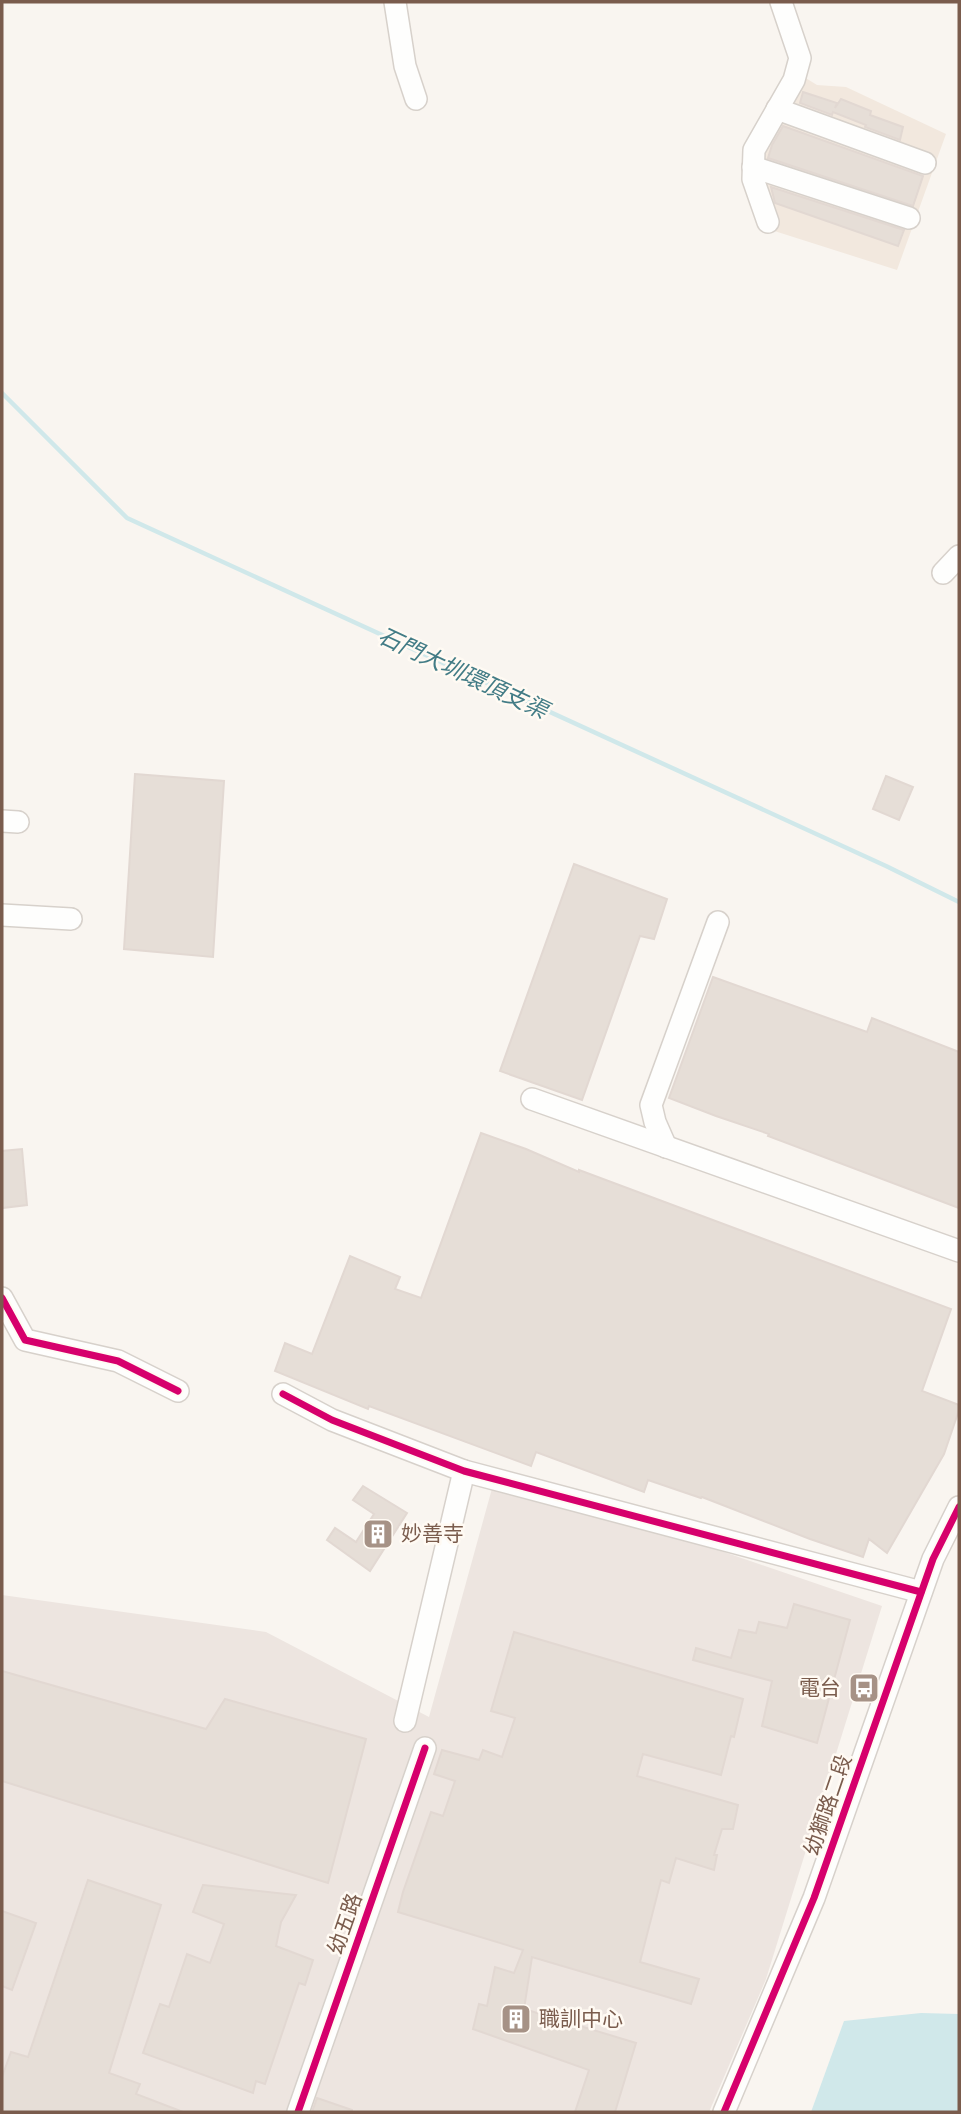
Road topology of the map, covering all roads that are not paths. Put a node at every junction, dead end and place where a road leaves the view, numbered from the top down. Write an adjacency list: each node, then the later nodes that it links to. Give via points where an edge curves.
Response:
1 (395, 2): 3 (street, via 405,66)
2 (781, 2): 4 (street, via 800,58 794,80)
3 (416, 99)
4 (777, 108): 5 (street); 6 (street, via 754,150)
5 (925, 163)
6 (753, 167): 7 (street); 8 (street)
7 (909, 218)
8 (768, 222)
9 (959, 556): 10 (street)
10 (943, 573)
11 (2, 915): 12 (street)
12 (71, 919)
13 (719, 922): 15 (street, via 651,1105)
14 (532, 1099): 15 (street)
15 (666, 1147): 16 (street)
16 (959, 1251)
17 (2, 1298): 18 (street, via 25,1340 118,1361)
18 (178, 1391)
19 (283, 1394): 20 (street, via 332,1420)
20 (464, 1471): 22 (street); 23 (street)
21 (959, 1507): 22 (street, 幼獅路二段)
22 (922, 1592): 26 (street, 幼獅路二段, via 814,1898)
23 (405, 1721)
24 (425, 1748): 25 (street, 幼五路)
25 (298, 2112)
26 (724, 2112)

